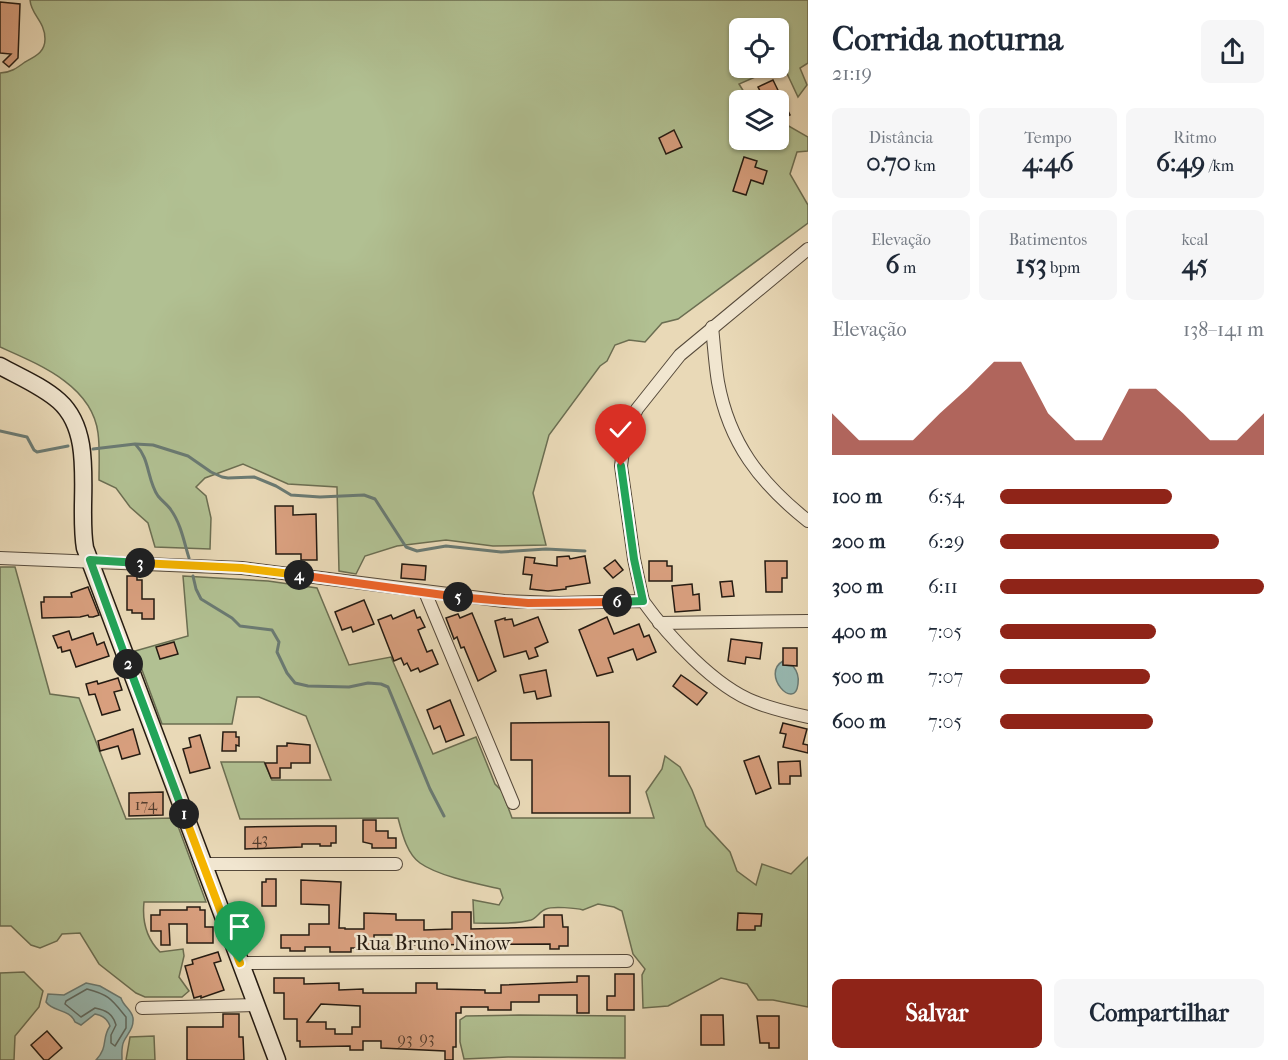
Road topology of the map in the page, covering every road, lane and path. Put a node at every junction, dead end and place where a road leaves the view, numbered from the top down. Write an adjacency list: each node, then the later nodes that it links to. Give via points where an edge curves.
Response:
1 (808, 249): 2 (street)
2 (712, 327): 4 (street, via 718,382 738,443 775,493); 8 (street, via 658,380 637,409 626,436 621,466)
3 (0, 366): 6 (street, via 60,402 78,431 83,537)
4 (808, 521)
5 (0, 558): 6 (street)
6 (90, 560): 7 (street, via 242,568); 13 (street)
7 (425, 592): 8 (street, via 528,603); 12 (street)
8 (643, 601): 10 (street)
9 (808, 621): 10 (street)
10 (659, 623): 11 (street, via 701,666 739,694 753,702)
11 (808, 717)
12 (513, 803)
13 (203, 864): 14 (street); 16 (street)
14 (396, 864)
15 (627, 961): 16 (street, Rua Bruno Ninow)
16 (240, 963): 17 (street)
17 (255, 1005): 18 (street); 19 (street)
18 (142, 1008)
19 (277, 1060)

